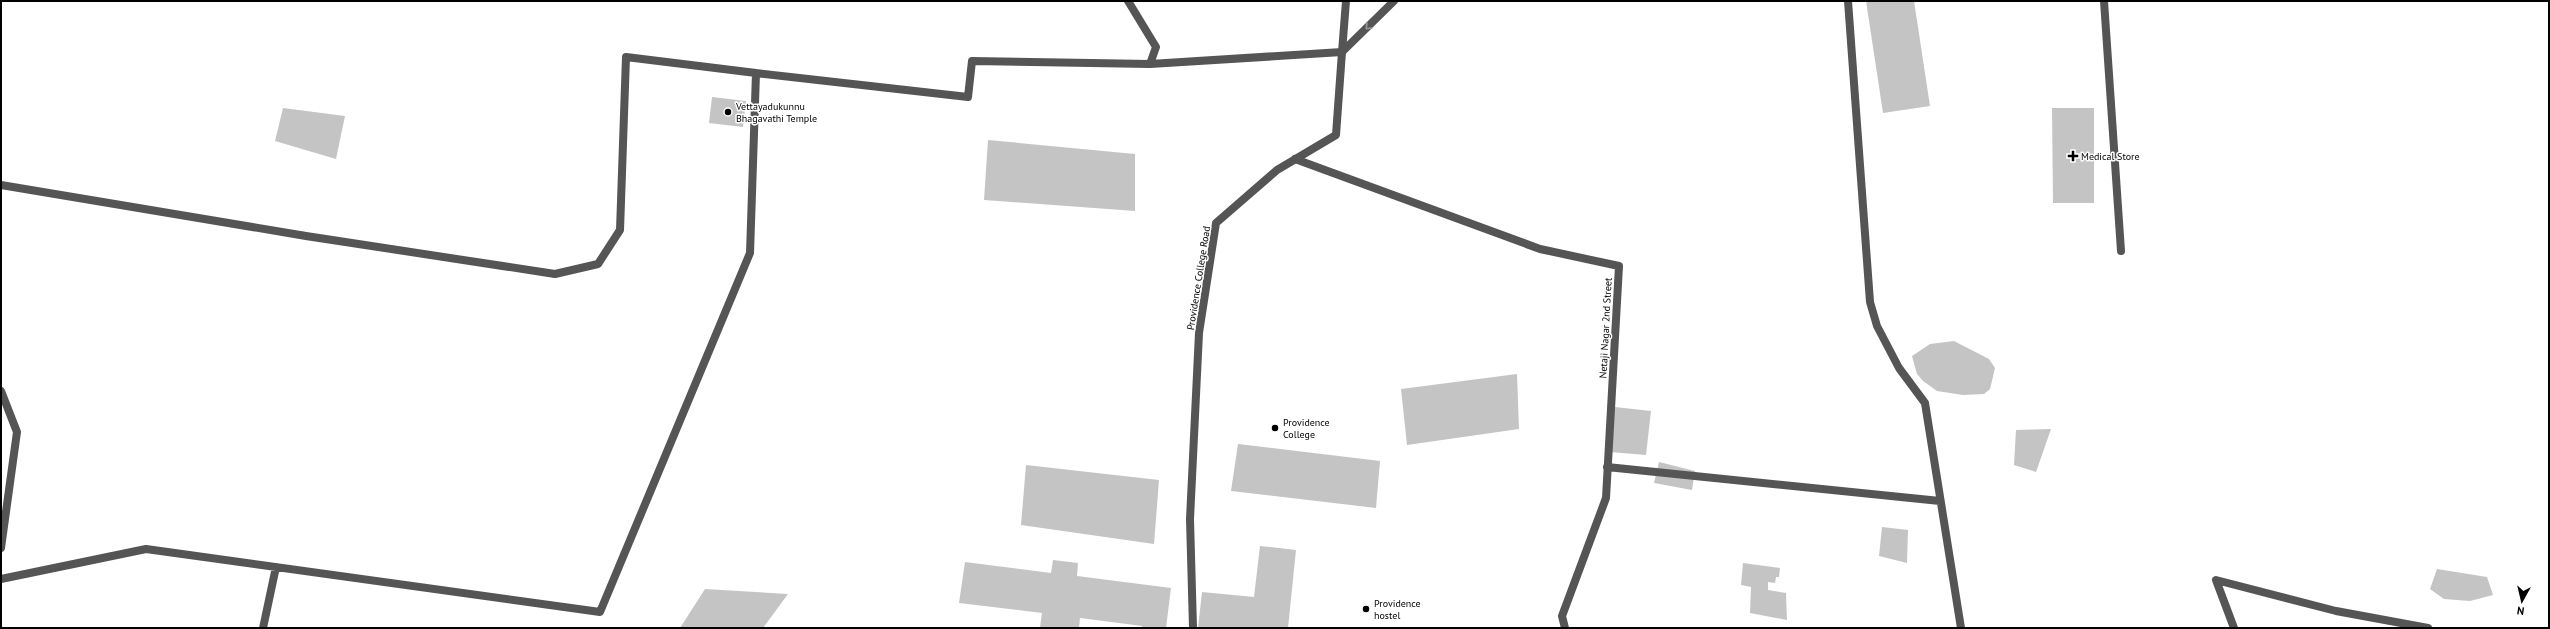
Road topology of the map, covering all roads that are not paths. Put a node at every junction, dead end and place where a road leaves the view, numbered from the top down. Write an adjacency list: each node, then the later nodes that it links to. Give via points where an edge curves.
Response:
1 (1128, 1): 7 (street, via 1156,47)
2 (1346, 1): 6 (street, Providence College Road)
3 (1394, 1): 6 (street, one-way to 6)
4 (1848, 1): 14 (street, via 1870,302 1877,326 1899,368 1925,403)
5 (2104, 1): 11 (street)
6 (1342, 52): 7 (street); 9 (street, Providence College Road, via 1336,135)
7 (1150, 64): 8 (street, via 972,62 968,97)
8 (756, 73): 10 (street, via 626,57 620,230 598,264 555,274); 16 (street, via 750,253 600,612)
9 (1296, 159): 13 (street, Netaji Nagar 2nd Street, via 1540,249 1619,266); 19 (street, Providence College Road, via 1277,170 1216,223 1199,333 1190,519)
10 (1, 185)
11 (2121, 251)
12 (1, 391): 15 (street, via 17,432)
13 (1607, 467): 14 (street); 20 (street, Netaji Nagar 2nd Street, via 1606,498 1562,616)
14 (1940, 501): 21 (street)
15 (1, 548)
16 (276, 567): 17 (street, via 146,549); 18 (street)
17 (1, 579)
18 (263, 628)
19 (1193, 628)
20 (1566, 628)
21 (1961, 628)
22 (2234, 628): 23 (street, via 2216,580 2336,611)
23 (2428, 628)

